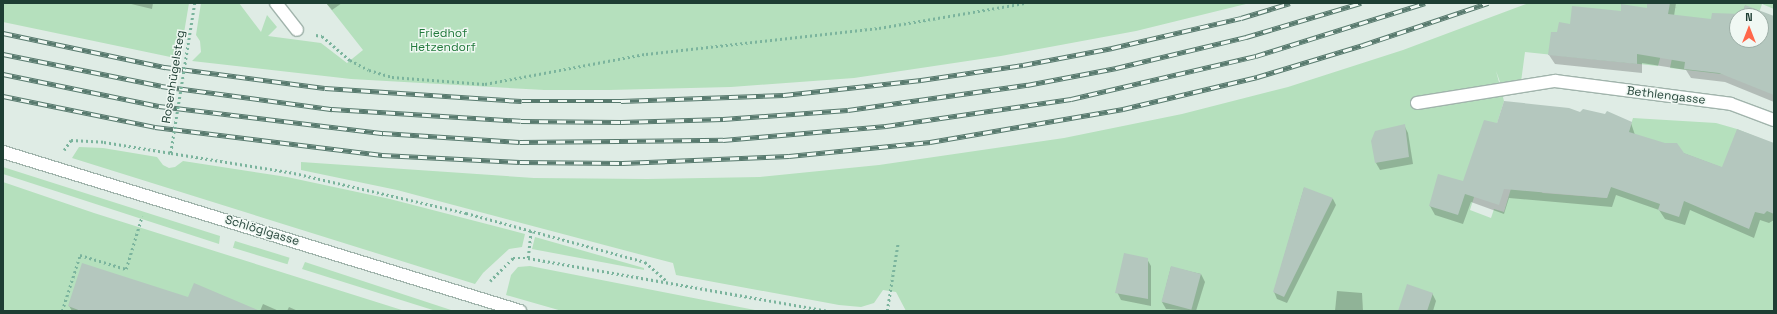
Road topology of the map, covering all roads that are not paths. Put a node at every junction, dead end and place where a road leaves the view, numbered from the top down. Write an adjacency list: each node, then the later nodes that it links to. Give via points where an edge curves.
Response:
1 (276, 3): 2 (street)
2 (297, 30)
3 (1417, 103): 4 (street, Bethlengasse, via 1555,81 1730,104)
4 (1774, 120)
5 (3, 152): 6 (street, Schlöglgasse)
6 (520, 311)

